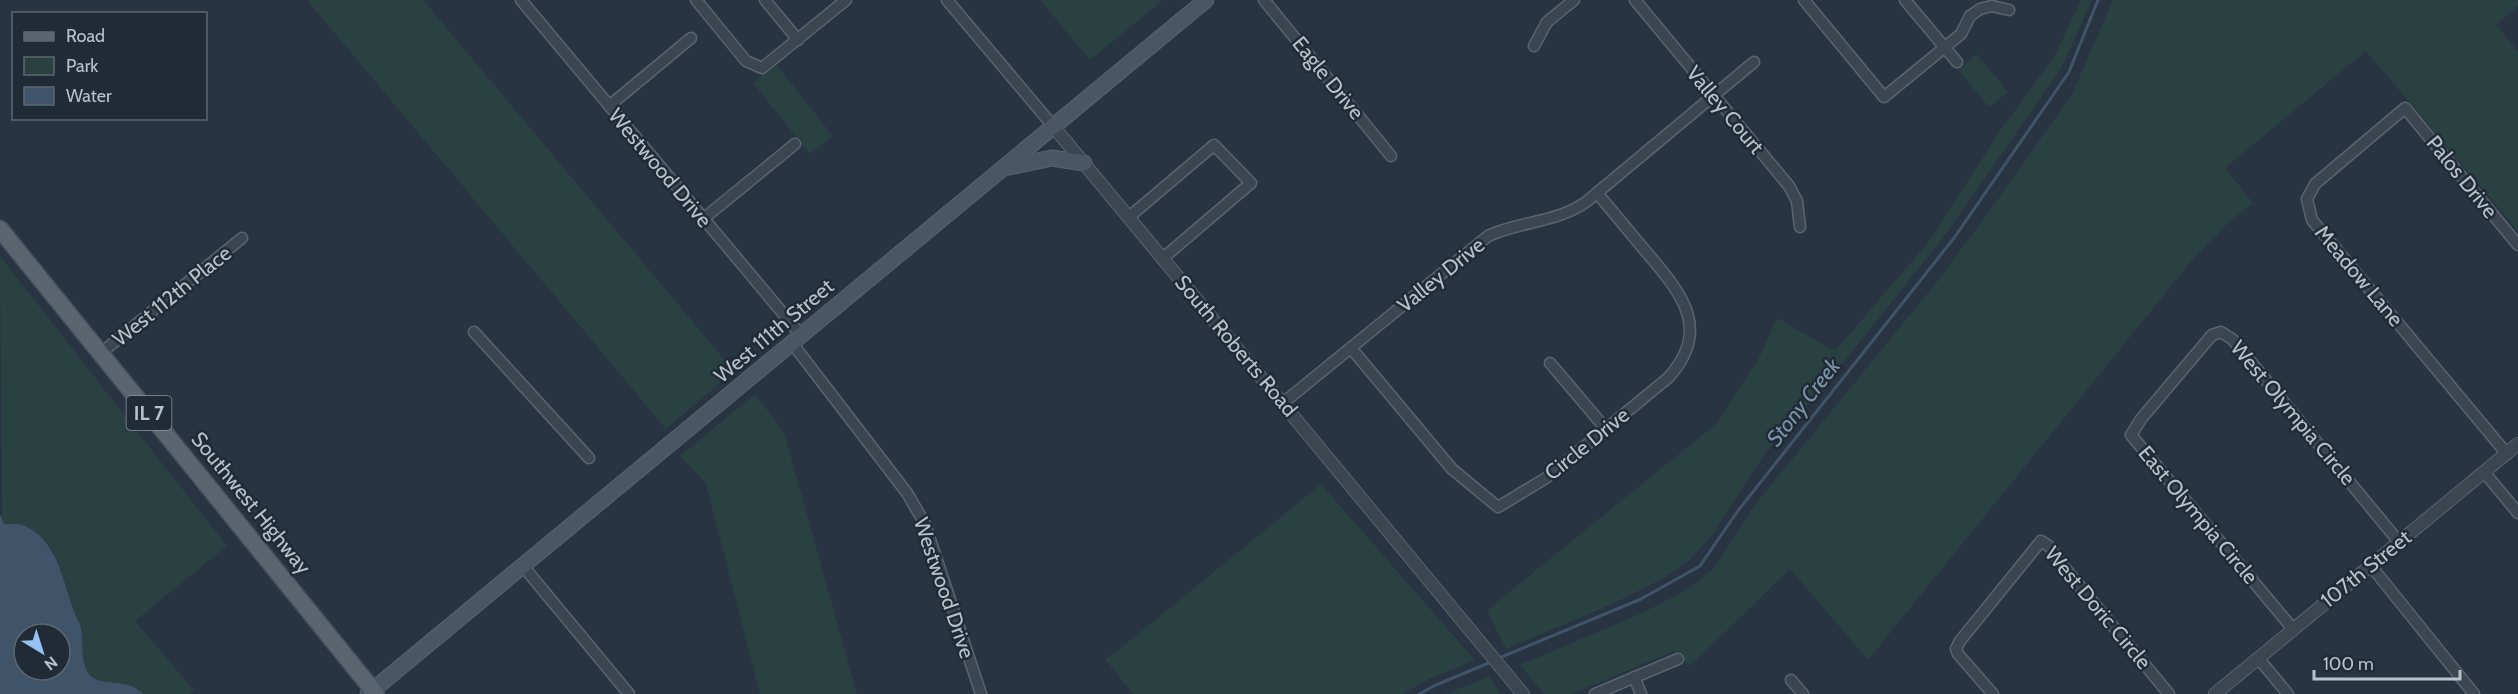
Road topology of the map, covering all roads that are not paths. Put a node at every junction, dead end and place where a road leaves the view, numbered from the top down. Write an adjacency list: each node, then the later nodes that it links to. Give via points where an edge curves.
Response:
1 (521, 0): 20 (street, Westwood Drive)
2 (696, 0): 14 (street, via 746,61 762,68)
3 (765, 0): 14 (street)
4 (846, 0): 14 (street)
5 (947, 0): 22 (street, South Roberts Road)
6 (1206, 0): 22 (main road, West 111th Street)
7 (1264, 0): 24 (street, Eagle Drive)
8 (1574, 0): 15 (street, via 1547,22)
9 (1635, 0): 19 (street, Valley Court)
10 (1804, 0): 16 (street, via 1884,96)
11 (1905, 0): 16 (street)
12 (2009, 10): 16 (street, via 1992,6 1980,9 1970,16 1961,34)
13 (691, 38): 20 (street)
14 (798, 40)
15 (1534, 46)
16 (1944, 46): 18 (street)
17 (1754, 62): 19 (street, Valley Drive)
18 (1957, 62)
19 (1714, 96): 27 (street, Valley Drive); 30 (street, Valley Court, via 1789,186 1797,201)
20 (609, 106): 29 (street, Westwood Drive)
21 (2405, 108): 33 (street, Palos Drive); 44 (street, Meadow Lane, via 2314,184 2307,199 2312,220)
22 (1053, 126): 25 (street, South Roberts Road); 26 (main road, West 111th Street)
23 (795, 144): 29 (street)
24 (1391, 156)
25 (1084, 163): 26 (main road, via 1046,158); 28 (street, South Roberts Road)
26 (1001, 169): 36 (main road, West 111th Street)
27 (1597, 193): 37 (street, Valley Drive, via 1561,216 1511,226 1488,236); 42 (street, Circle Drive, via 1680,294 1690,328 1686,350 1674,371)
28 (1129, 217): 34 (street, South Roberts Road); 34 (street, via 1214,145 1251,183)
29 (703, 219): 36 (street, Westwood Drive)
30 (1800, 227)
31 (0, 230): 38 (main road, Southwest Highway / IL 7)
32 (242, 238): 38 (street, West 112th Place)
33 (2518, 245)
34 (1162, 259): 41 (street, South Roberts Road)
35 (474, 332): 45 (street)
36 (796, 339): 49 (main road, West 111th Street); 58 (street, Westwood Drive, via 925,524)
37 (1351, 348): 41 (street, Valley Drive); 42 (street, Circle Drive, via 1452,469 1498,507 1546,478)
38 (101, 353): 56 (main road, Southwest Highway / IL 7)
39 (1550, 363): 42 (street)
40 (2180, 372): 48 (street, West Olympia Circle, via 2212,335 2227,334); 51 (street, East Olympia Circle, via 2131,435)
41 (1283, 403): 59 (street, South Roberts Road)
42 (1605, 429)
43 (2518, 444): 44 (street, 107th Street)
44 (2507, 454): 46 (street, 107th Street)
45 (589, 458)
46 (2484, 472): 47 (street); 48 (street, 107th Street)
47 (2518, 513)
48 (2399, 542): 50 (street, 107th Street)
49 (523, 566): 56 (main road, West 111th Street); 57 (street)
50 (2371, 566): 51 (street, 107th Street); 67 (street)
51 (2293, 629): 52 (street, 107th Street)
52 (2258, 658): 65 (street, 107th Street); 66 (street)
53 (1678, 659): 54 (street)
54 (1634, 677): 60 (street); 61 (street)
55 (1791, 680): 62 (street)
56 (372, 693)
57 (629, 694)
58 (981, 694)
59 (1523, 694)
60 (1595, 694)
61 (1641, 694)
62 (1803, 694)
63 (1993, 694): 64 (street, West Doric Circle, via 1956,649 2041,542 2050,547)
64 (2169, 694)
65 (2215, 694)
66 (2288, 694)
67 (2474, 694)

